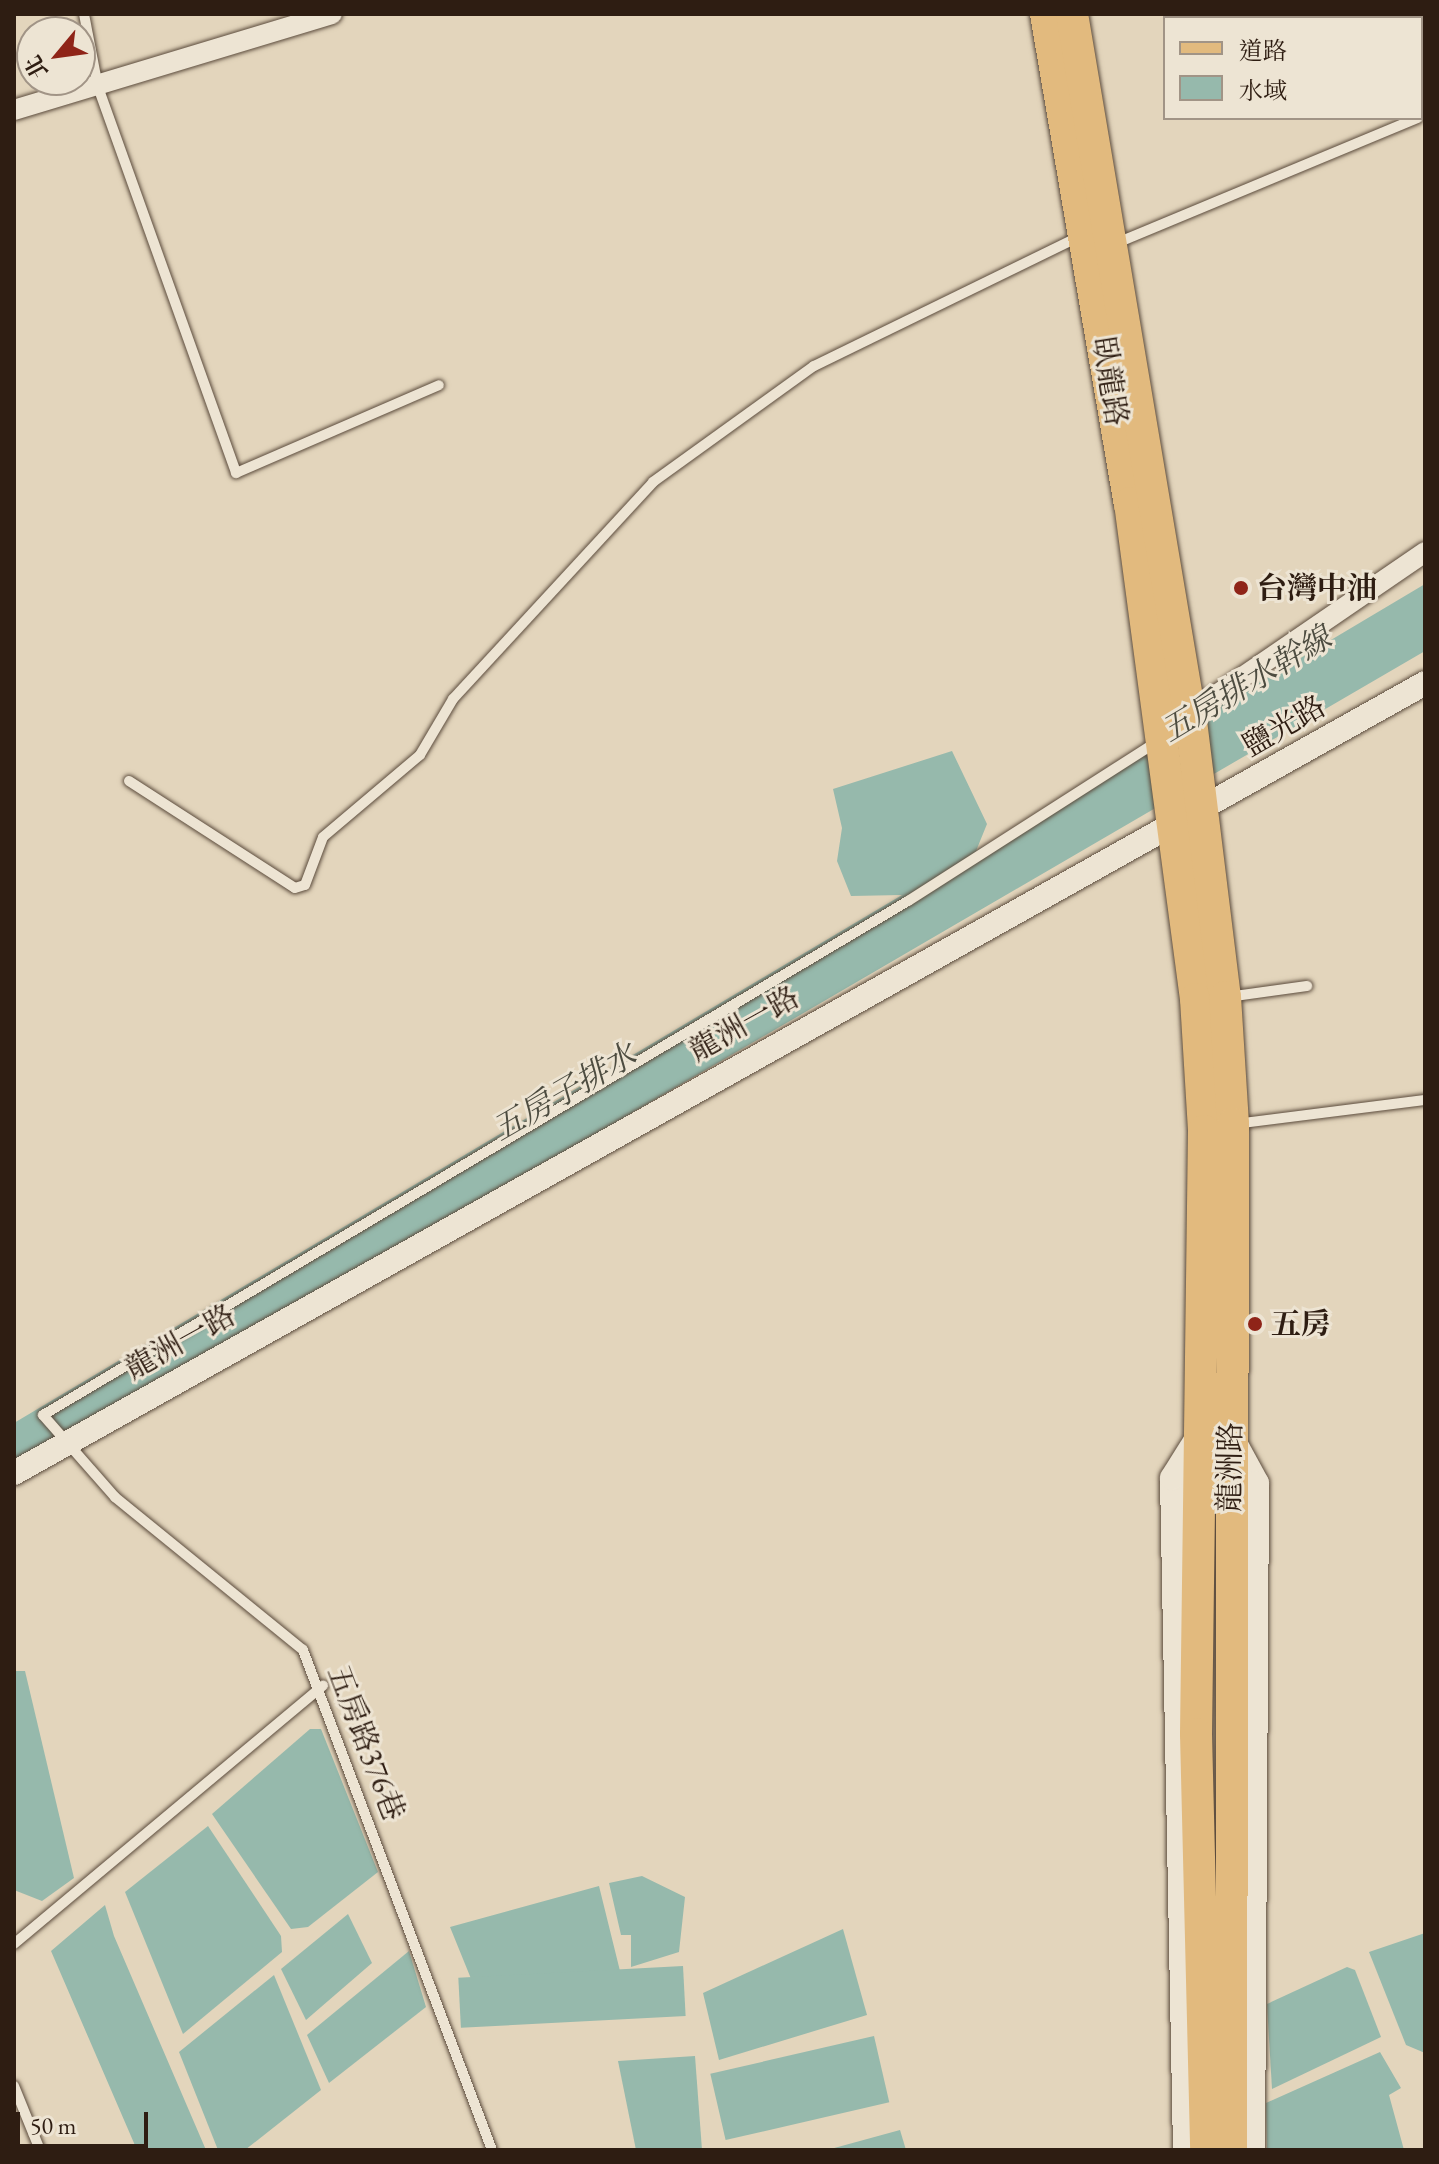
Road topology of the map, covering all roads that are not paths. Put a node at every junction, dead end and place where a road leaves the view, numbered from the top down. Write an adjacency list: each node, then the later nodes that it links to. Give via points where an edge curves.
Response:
1 (84, 14): 5 (lane)
2 (332, 14): 5 (street)
3 (1046, 14): 8 (main road, 臥龍路)
4 (1072, 14): 8 (main road, 臥龍路)
5 (98, 87): 6 (street); 9 (lane, via 236,473)
6 (14, 110)
7 (1413, 120): 8 (lane)
8 (1099, 240): 12 (main road, 臥龍路); 13 (main road, 臥龍路); 14 (lane, via 1047,246 814,366 653,482 453,699 420,755 323,837 305,885 295,888)
9 (439, 385)
10 (1425, 552): 12 (street)
11 (1425, 683): 15 (street, 鹽光路)
12 (1190, 716): 13 (street); 15 (main road, 臥龍路)
13 (1162, 744): 16 (main road, 臥龍路); 23 (lane, 五房路376巷, via 908,901 43,1415)
14 (129, 781)
15 (1201, 797): 16 (street, 鹽光路); 18 (main road, 龍洲路)
16 (1171, 809): 21 (main road, 龍洲路, via 1204,1131); 23 (street, 龍洲一路)
17 (1307, 986): 18 (lane)
18 (1225, 997): 20 (main road, 龍洲路)
19 (1425, 1100): 20 (lane)
20 (1233, 1124): 22 (main road, 龍洲路)
21 (1199, 1435): 30 (street, via 1172,1478); 31 (main road, 龍洲路, via 1196,1734)
22 (1231, 1435): 32 (main road, 龍洲路); 33 (street, via 1257,1483)
23 (58, 1439): 24 (street, 龍洲一路); 25 (lane, 五房路376巷, via 115,1497 303,1650)
24 (14, 1473)
25 (323, 1686): 26 (lane); 29 (lane, 五房路376巷, via 431,2001)
26 (14, 1944)
27 (14, 2086): 28 (lane)
28 (40, 2150)
29 (492, 2150)
30 (1185, 2150)
31 (1206, 2150)
32 (1231, 2150)
33 (1253, 2150)

